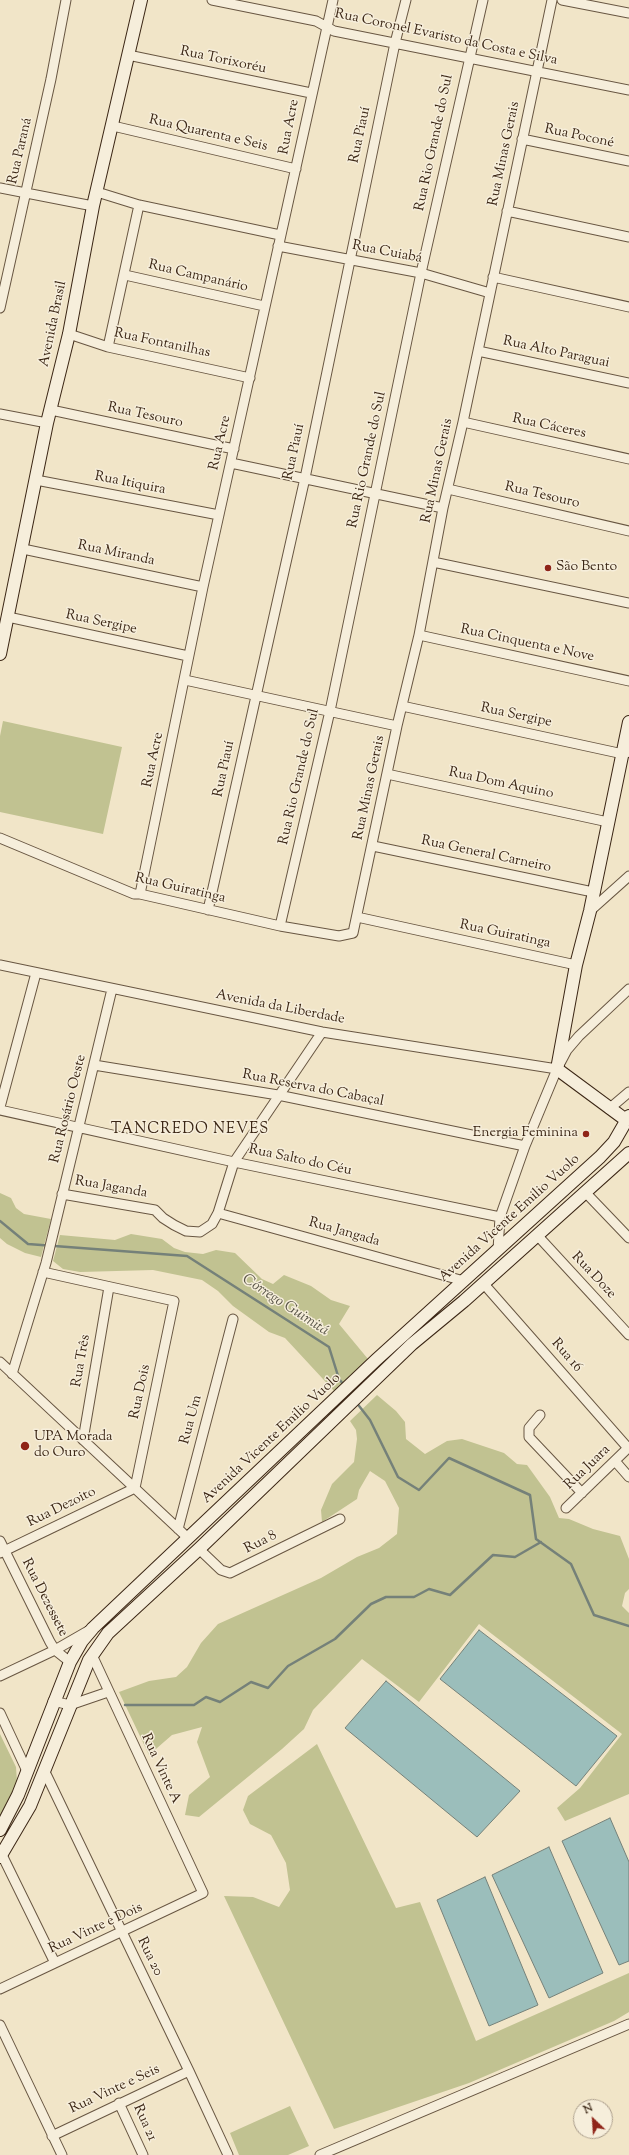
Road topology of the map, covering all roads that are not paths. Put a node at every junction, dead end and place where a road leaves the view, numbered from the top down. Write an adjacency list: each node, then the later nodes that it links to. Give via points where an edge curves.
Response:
1 (66, 0): 22 (street, Rua Paraná)
2 (141, 0): 12 (main road, Avenida Brasil)
3 (212, 0): 10 (street, Rua Coronel Evaristo da Costa e Silva, via 316,21)
4 (333, 0): 10 (street, Rua Acre)
5 (406, 0): 11 (street, Rua Piauí)
6 (483, 0): 13 (street, Rua Rio Grande do Sul)
7 (552, 0): 14 (street, Rua Minas Gerais)
8 (562, 0): 9 (street)
9 (629, 13)
10 (326, 27): 11 (street, Rua Coronel Evaristo da Costa e Silva, via 334,31); 16 (street, Rua Acre)
11 (395, 43): 13 (street, Rua Coronel Evaristo da Costa e Silva); 30 (street, Rua Piauí)
12 (128, 55): 16 (street, Rua Torixoréu); 17 (main road, Avenida Brasil)
13 (469, 58): 14 (street, Rua Coronel Evaristo da Costa e Silva); 31 (street, Rua Rio Grande do Sul)
14 (537, 71): 15 (street, Rua Coronel Evaristo da Costa e Silva); 18 (street, Rua Minas Gerais)
15 (629, 90)
16 (311, 93): 20 (street, Rua Acre)
17 (113, 126): 20 (street, Rua Quarenta e Seis); 23 (main road, Avenida Brasil)
18 (522, 139): 19 (street, Rua Poconé); 26 (street, Rua Minas Gerais)
19 (629, 162)
20 (296, 169): 27 (street, Rua Acre)
21 (0, 188): 22 (street)
22 (26, 191): 24 (street); 37 (street, Rua Paraná)
23 (97, 192): 24 (main road, Avenida Brasil); 25 (street)
24 (93, 206): 38 (main road, Avenida Brasil)
25 (139, 206): 27 (street); 32 (street, Rua Campanário)
26 (507, 210): 28 (street); 33 (street, Rua Minas Gerais)
27 (280, 235): 29 (street, Rua Acre)
28 (629, 237)
29 (278, 246): 30 (street, Rua Cuiabá); 35 (street, Rua Acre)
30 (349, 260): 31 (street, Rua Cuiabá); 50 (street, Rua Piauí)
31 (421, 273): 34 (street, Rua Cuiabá); 53 (street, Rua Rio Grande do Sul)
32 (125, 275): 35 (street, Rua Campanário); 39 (street, Rua Campanário)
33 (493, 277): 34 (street, Rua Minas Gerais); 36 (street)
34 (490, 293): 40 (street, Rua Minas Gerais)
35 (264, 306): 41 (street, Rua Acre)
36 (629, 307)
37 (0, 308)
38 (68, 334): 39 (street, Rua Fontanilhas); 43 (main road, Avenida Brasil)
39 (108, 347): 41 (street, Rua Fontanilhas)
40 (478, 351): 42 (street, Rua Alto Paraguai); 45 (street, Rua Minas Gerais)
41 (250, 378): 47 (street, Rua Acre)
42 (629, 383)
43 (51, 410): 46 (main road, Avenida Brasil); 47 (street, Rua Tesouro)
44 (0, 414): 46 (street)
45 (463, 422): 48 (street, Rua Cáceres); 52 (street, Rua Minas Gerais)
46 (47, 423): 51 (main road, Avenida Brasil)
47 (234, 449): 49 (street, Rua Acre)
48 (629, 459)
49 (230, 463): 50 (street); 55 (street, Rua Acre)
50 (305, 478): 53 (street); 68 (street, Rua Piauí)
51 (36, 480): 55 (street, Rua Itiquira); 57 (main road, Avenida Brasil)
52 (448, 489): 54 (street, Rua Minas Gerais); 56 (street, Rua Tesouro)
53 (375, 494): 54 (street); 70 (street, Rua Rio Grande do Sul)
54 (443, 508): 58 (street, Rua Minas Gerais)
55 (219, 515): 59 (street, Rua Acre)
56 (629, 531)
57 (23, 549): 59 (street, Rua Miranda); 61 (main road, Avenida Brasil)
58 (433, 562): 60 (street); 62 (street, Rua Minas Gerais)
59 (203, 587): 65 (street, Rua Acre)
60 (629, 603)
61 (8, 617): 63 (main road, Avenida Brasil); 65 (street, Rua Sergipe)
62 (419, 635): 67 (street, Rua Cinquenta e Nove); 69 (street, Rua Minas Gerais)
63 (2, 639): 64 (main road, Avenida Brasil)
64 (0, 654)
65 (188, 656): 66 (street, Rua Acre)
66 (185, 680): 68 (street); 80 (street, Rua Acre)
67 (629, 681)
68 (256, 696): 70 (street); 81 (street, Rua Piauí)
69 (402, 706): 72 (street, Rua Minas Gerais); 73 (street, Rua Sergipe)
70 (330, 711): 72 (street); 84 (street, Rua Rio Grande do Sul)
71 (629, 722): 73 (main road)
72 (397, 726): 74 (street, Rua Minas Gerais)
73 (626, 753): 75 (main road)
74 (387, 774): 75 (street, Rua Dom Aquino); 77 (street, Rua Minas Gerais)
75 (608, 822): 79 (main road)
76 (0, 838): 80 (street, Rua Guiratinga, via 134,894)
77 (373, 846): 79 (street, Rua General Carneiro); 83 (street, Rua Minas Gerais)
78 (629, 876): 82 (street)
79 (593, 892): 82 (main road)
80 (140, 894): 81 (street, Rua Guiratinga)
81 (208, 910): 84 (street, Rua Guiratinga)
82 (590, 911): 87 (main road)
83 (357, 917): 85 (street, Rua Minas Gerais, via 353,932); 87 (street, Rua Guiratinga)
84 (280, 926): 85 (street, Rua Guiratinga)
85 (339, 936)
86 (0, 965): 88 (street, Avenida da Liberdade)
87 (576, 965): 93 (main road)
88 (36, 973): 89 (street, Avenida da Liberdade); 96 (street)
89 (112, 989): 91 (street, Avenida da Liberdade); 92 (street, Rua Rosário Oeste)
90 (629, 989): 93 (street, via 579,1036 567,1050)
91 (322, 1032): 93 (street, Avenida da Liberdade); 95 (street)
92 (94, 1065): 95 (street, Rua Reserva do Cabaçal); 99 (street, Rua Rosário Oeste)
93 (557, 1069): 97 (main road); 100 (street)
94 (629, 1092): 97 (street)
95 (278, 1095): 100 (street, Rua Reserva do Cabaçal); 102 (street)
96 (0, 1105): 99 (street, Rua Salto do Céu)
97 (609, 1109): 98 (main road)
98 (627, 1125): 109 (main road, Avenida Vicente Emilio Vuolo, via 600,1157)
99 (80, 1128): 102 (street, Rua Salto do Céu); 104 (street, Rua Rosário Oeste)
100 (526, 1146): 106 (street)
101 (629, 1153): 103 (main road, Avenida Vicente Emilio Vuolo)
102 (234, 1162): 105 (street); 106 (street, Rua Salto do Céu)
103 (585, 1192): 107 (main road, Avenida Vicente Emilio Vuolo); 108 (street)
104 (62, 1194): 105 (street, Rua Jaganda, via 155,1210 163,1218 186,1231 200,1232 212,1224); 110 (street, Rua Rosário Oeste)
105 (218, 1213): 111 (street, Rua Jangada)
106 (500, 1217): 109 (street)
107 (537, 1236): 112 (main road, Avenida Vicente Emilio Vuolo); 115 (street, Rua Doze)
108 (629, 1238)
109 (498, 1250): 111 (main road, Avenida Vicente Emilio Vuolo)
110 (45, 1268): 113 (street); 117 (street)
111 (464, 1281): 128 (main road, Avenida Vicente Emilio Vuolo)
112 (483, 1283): 120 (street, Rua 16); 130 (main road, Avenida Vicente Emilio Vuolo, via 412,1344)
113 (109, 1287): 119 (street, Rua Três); 123 (street, Rua Dois, via 174,1301)
114 (233, 1319): 127 (street, Rua Um)
115 (629, 1335)
116 (0, 1362): 117 (street)
117 (12, 1374): 119 (street)
118 (540, 1415): 124 (street, via 529,1428 529,1437)
119 (83, 1440): 123 (street)
120 (629, 1447): 121 (street, Rua Juara)
121 (614, 1461): 122 (street); 124 (street, Rua Juara)
122 (629, 1477)
123 (135, 1488): 127 (street); 131 (street, Rua Dezoito)
124 (582, 1493): 125 (street, Rua Juara)
125 (566, 1508)
126 (340, 1519): 130 (street, Rua 8, via 236,1572 221,1570)
127 (178, 1529): 128 (street)
128 (188, 1538): 132 (main road, Avenida Vicente Emilio Vuolo)
129 (0, 1541): 131 (street, Rua Dezessete)
130 (199, 1549): 134 (main road, Avenida Vicente Emilio Vuolo, via 108,1633)
131 (2, 1552): 133 (street, Rua Dezessete)
132 (93, 1628): 133 (street); 135 (main road, Avenida Vicente Emilio Vuolo)
133 (55, 1650): 135 (street, Rua Dezessete); 136 (street)
134 (92, 1655): 137 (street, Rua Vinte A); 139 (main road, Avenida Vicente Emilio Vuolo)
135 (70, 1662): 138 (main road, Avenida Vicente Emilio Vuolo)
136 (0, 1676)
137 (108, 1692): 139 (street); 145 (street, Rua Vinte A)
138 (53, 1701): 139 (street); 141 (main road, Avenida Vicente Emilio Vuolo)
139 (70, 1705): 142 (main road, Avenida Vicente Emilio Vuolo)
140 (0, 1713): 141 (street)
141 (27, 1771): 143 (main road, Avenida Vicente Emilio Vuolo)
142 (45, 1772): 144 (main road, Avenida Vicente Emilio Vuolo, via 30,1806); 146 (street, Rua 20)
143 (0, 1830)
144 (1, 1856): 147 (street)
145 (203, 1893): 146 (street, Rua Vinte e Dois)
146 (121, 1932): 147 (street, Rua Vinte e Dois); 151 (street, Rua 20)
147 (55, 1963): 148 (street, Rua Vinte e Dois)
148 (0, 1989)
149 (629, 2024): 154 (street)
150 (0, 2025): 153 (street)
151 (190, 2071): 152 (street, Rua Vinte e Seis); 157 (street, Rua 20)
152 (119, 2104): 153 (street, Rua Vinte e Seis); 156 (street, Rua 21)
153 (52, 2136): 155 (street)
154 (323, 2154)
155 (62, 2155)
156 (142, 2155)
157 (228, 2155)

